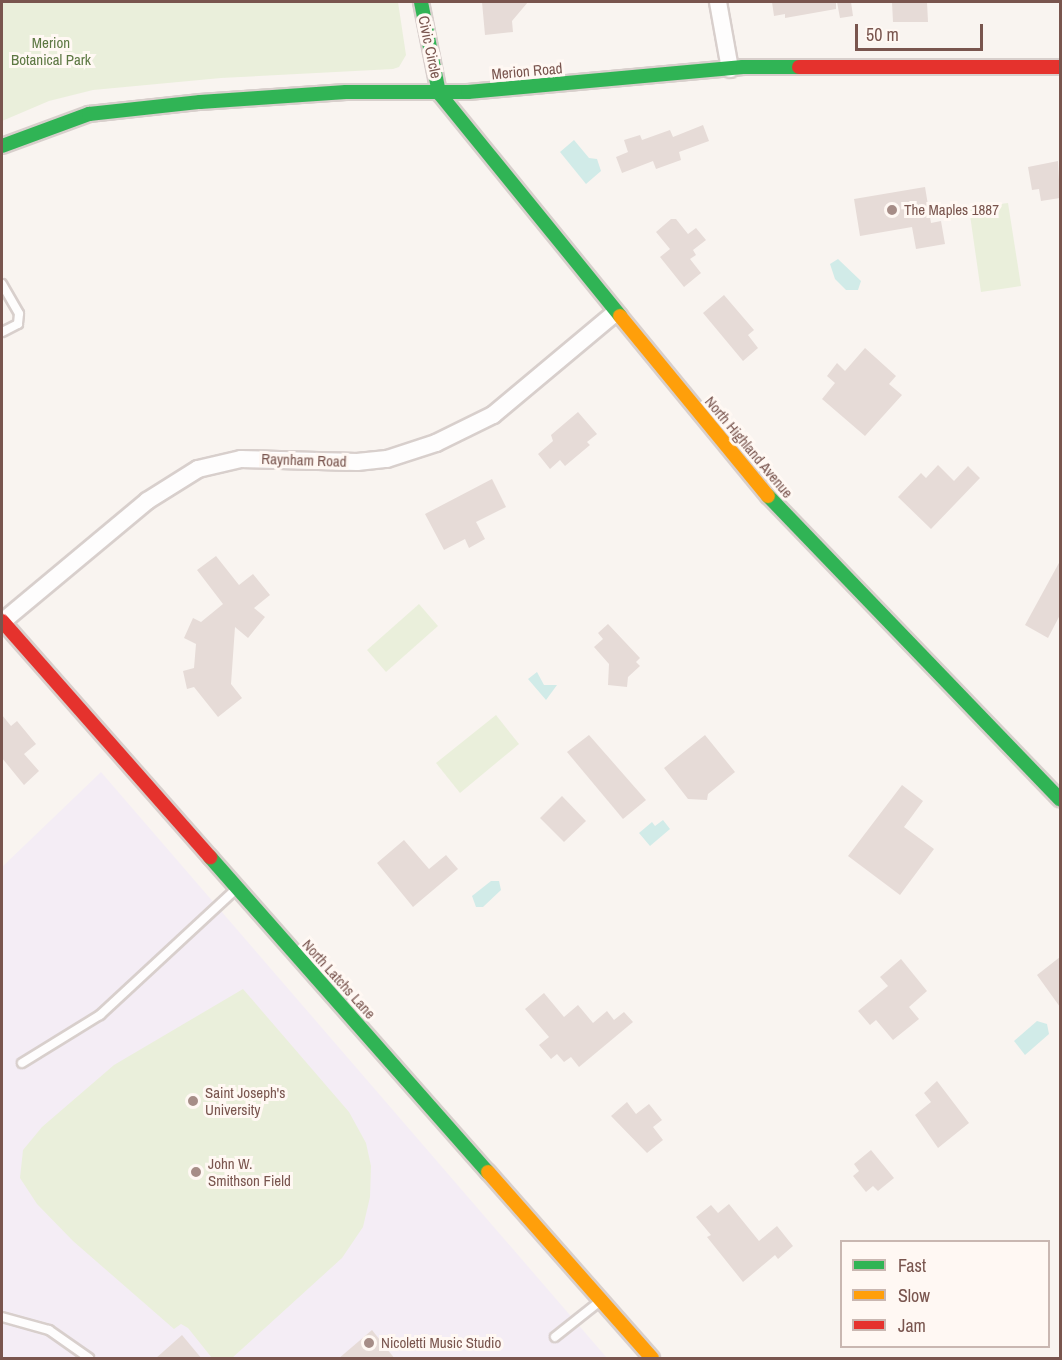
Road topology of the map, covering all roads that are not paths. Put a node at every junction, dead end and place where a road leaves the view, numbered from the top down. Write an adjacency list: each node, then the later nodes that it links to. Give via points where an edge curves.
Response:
1 (421, 2): 5 (street, Civic Circle)
2 (718, 2): 4 (street)
3 (1060, 67): 4 (street, Merion Road, via 857,64)
4 (730, 69): 5 (street, Merion Road)
5 (439, 93): 6 (street, Merion Road, via 346,92 114,110 60,122); 8 (street, North Highland Avenue)
6 (2, 146)
7 (2, 284): 9 (lane, via 19,314 18,324)
8 (615, 313): 10 (street, Raynham Road, via 493,415 436,443 387,459 241,459 198,470 147,501); 11 (street, North Highland Avenue, via 783,513)
9 (2, 332)
10 (2, 622): 12 (street, North Latchs Lane)
11 (1060, 799)
12 (235, 890): 13 (lane, via 100,1015); 14 (street, North Latchs Lane)
13 (22, 1063)
14 (601, 1300): 16 (lane); 18 (street, North Latchs Lane)
15 (2, 1317): 17 (lane, via 49,1330)
16 (555, 1337)
17 (89, 1359)
18 (652, 1359)

